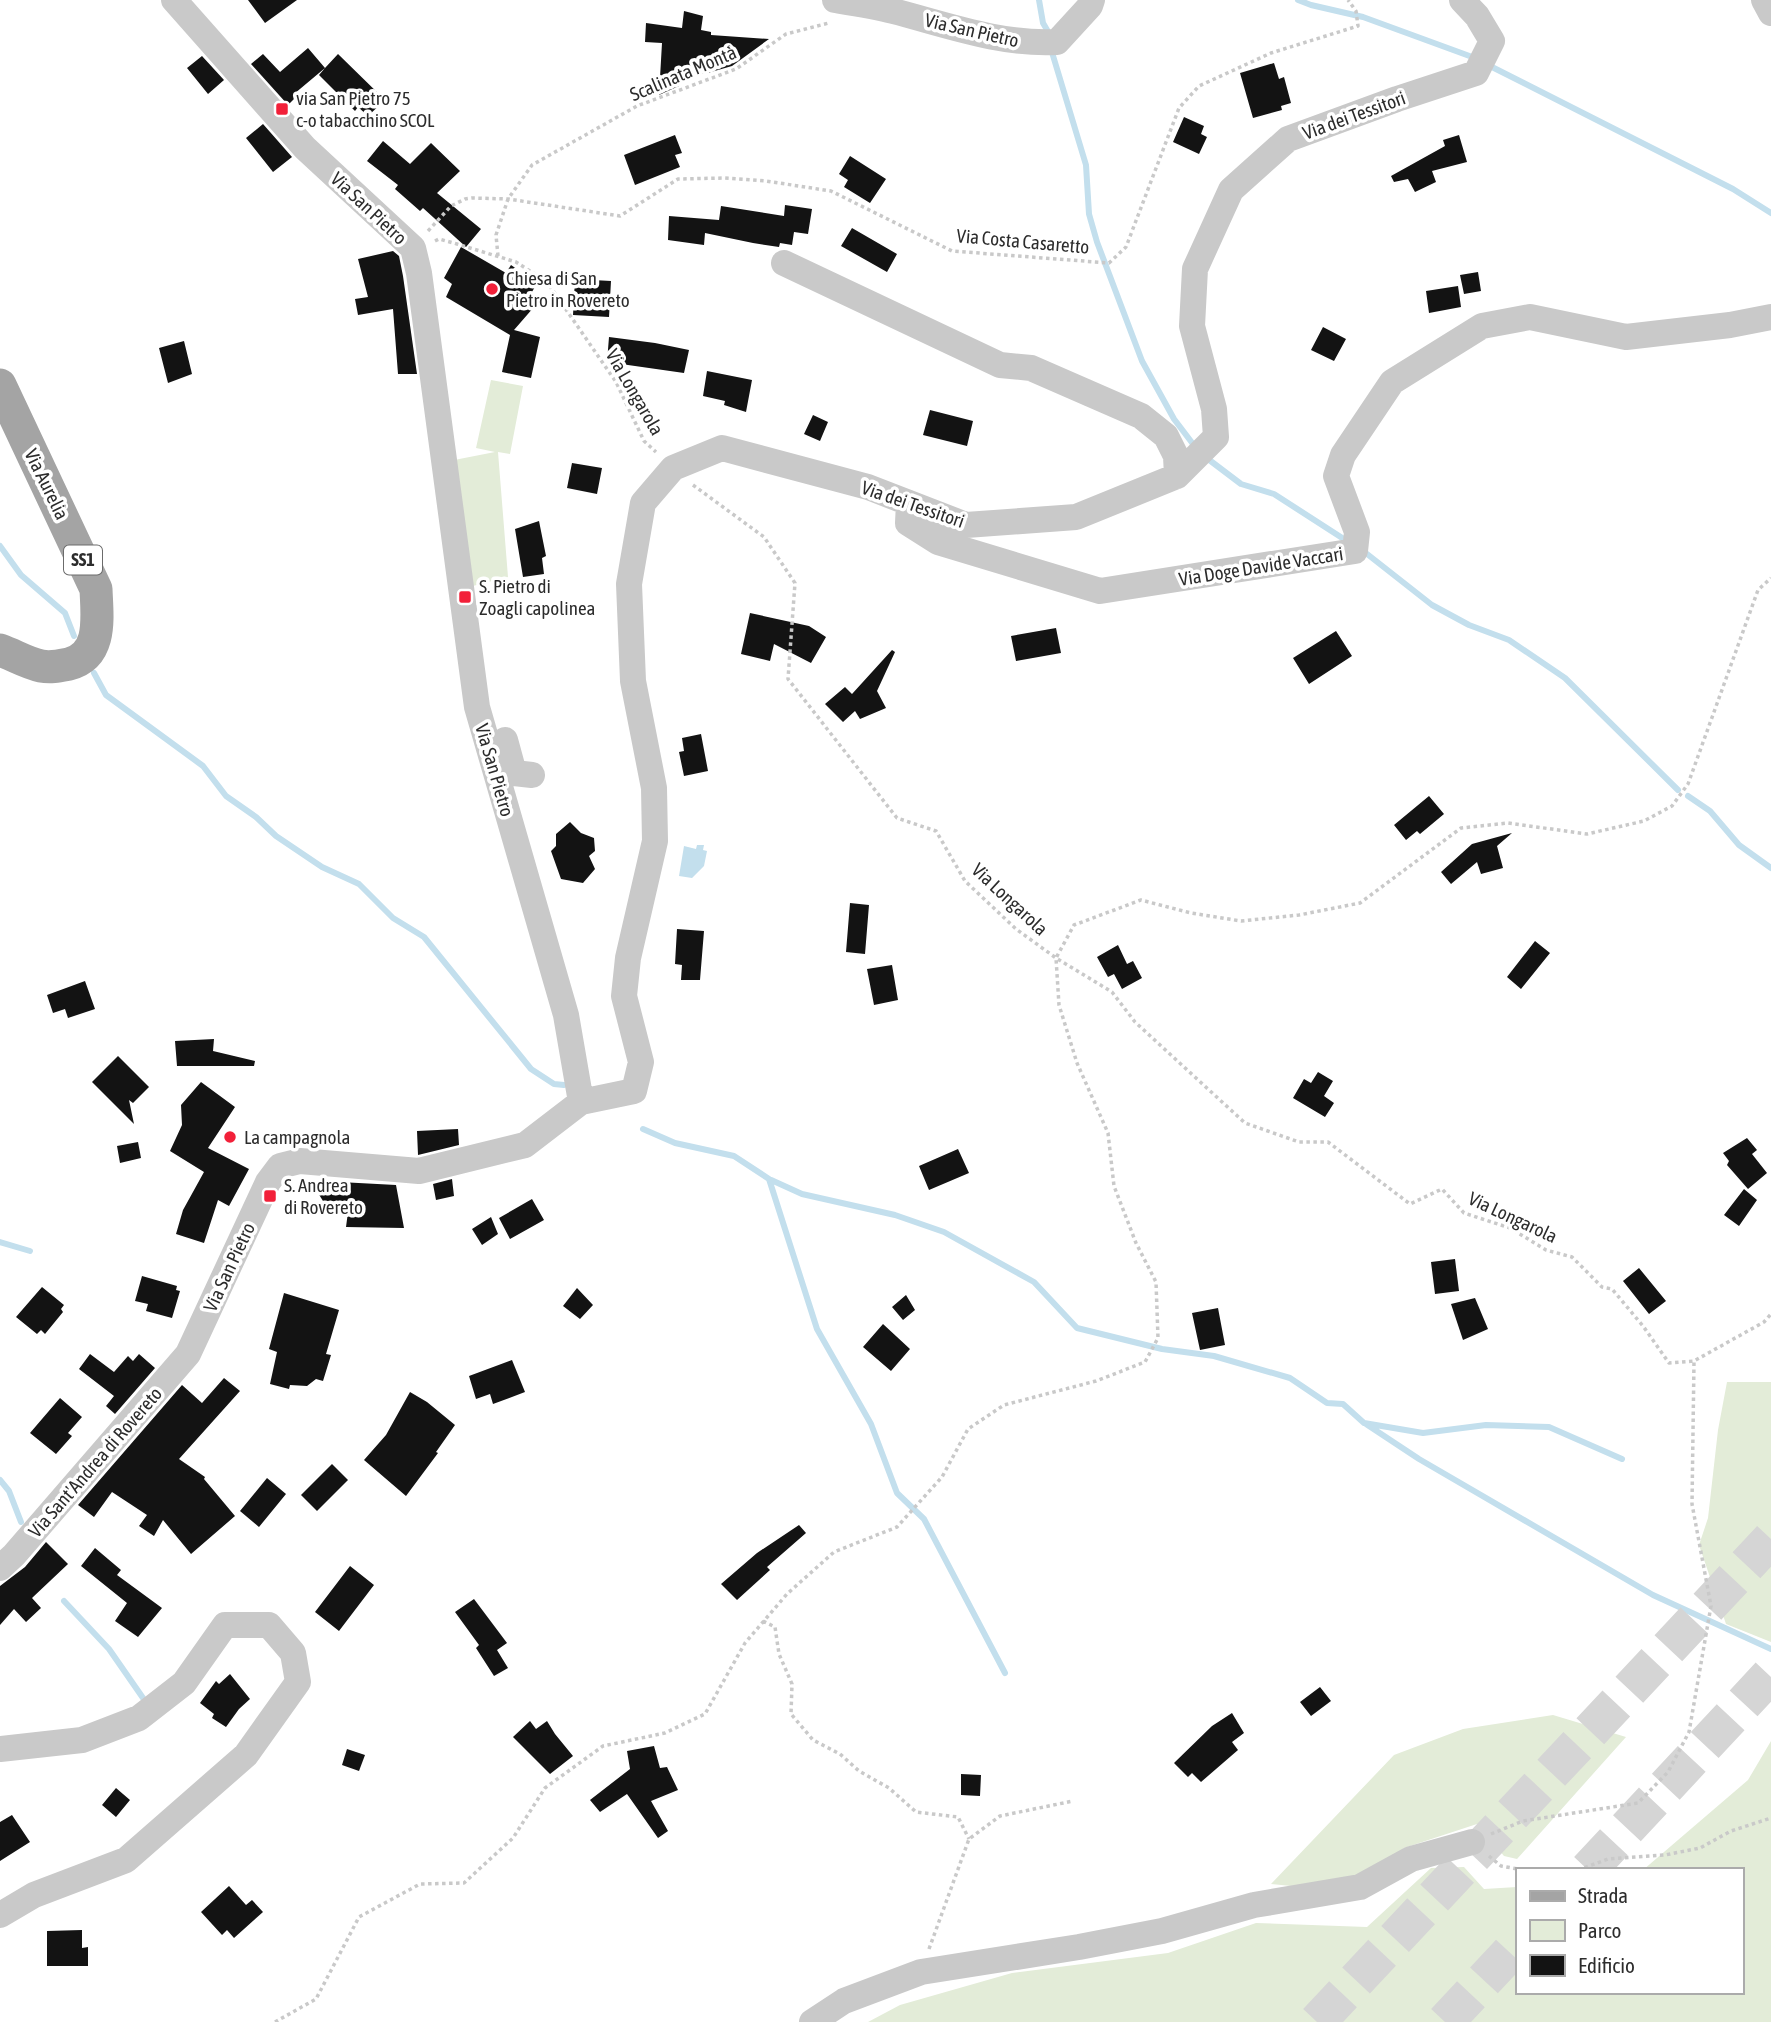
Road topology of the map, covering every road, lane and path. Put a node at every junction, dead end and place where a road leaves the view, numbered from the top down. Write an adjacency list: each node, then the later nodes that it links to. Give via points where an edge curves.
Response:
1 (174, 0): 9 (street, Via San Pietro, via 305,148)
2 (1092, 0): 6 (street, Via San Pietro, via 1057,42 1030,43 975,34 889,10)
3 (1348, 0): 8 (path, Via Costa Casaretto, via 1356,11 1358,26 1272,53 1199,86 1179,108 1126,247 1109,262 952,251 831,191 766,181 678,179 620,216)
4 (1462, 0): 15 (street, Via dei Tessitori, via 1492,41 1476,73 1288,139 1231,190 1195,270 1192,326 1214,409 1216,436)
5 (1764, 0): 7 (street)
6 (834, 11): 8 (path, Scalinata Montà, via 786,34 736,69 637,106 532,165)
7 (1771, 13)
8 (508, 199): 9 (path, Via Costa Casaretto, via 466,199 451,206); 10 (path, Scalinata Montà, via 496,235)
9 (413, 248): 10 (path, Via Longarola, via 439,239); 19 (street, Via San Pietro)
10 (498, 256): 14 (path, Via Longarola, via 547,282 616,382 644,441)
11 (783, 263): 15 (street, via 1000,365 1031,368 1141,416 1166,436 1176,456)
12 (1771, 317): 16 (street, Via Doge Davide Vaccari, via 1626,337 1530,317 1482,327 1392,382 1343,455 1336,476 1357,532 1355,551 1100,591 939,542 908,523)
13 (0, 385): 18 (main road, Via Aurelia / SS1, via 96,589 97,631 90,653 56,667 39,666)
14 (674, 468): 16 (street, Via dei Tessitori, via 722,448 868,487); 21 (path, Via Longarola, via 764,537 795,583 788,679 897,818 936,831 965,881 1016,929); 22 (street, Via dei Tessitori, via 643,503 629,584 633,681 654,788 654,841 624,996 641,1062 635,1091)
15 (1177, 476): 16 (street, Via dei Tessitori, via 1076,517 967,525)
16 (909, 503)
17 (1771, 578): 21 (path, via 1758,590 1688,784 1672,806 1644,821 1587,834 1508,823 1461,828 1360,903 1299,915 1241,921 1141,900 1074,925)
18 (0, 650)
19 (472, 675): 20 (street, via 491,693 514,773); 22 (street, Via San Pietro, via 477,707 566,1015)
20 (531, 775)
21 (1056, 958): 25 (path, Via Longarola, via 1112,992 1135,1022 1245,1122 1299,1142 1328,1142 1410,1204 1441,1189 1464,1213 1572,1257 1602,1287 1612,1289 1669,1363); 27 (path, via 1059,1005 1077,1063 1108,1133 1114,1186 1156,1282 1158,1338 1145,1362 1096,1381 1004,1405 968,1429 942,1477 897,1527 834,1552)
22 (581, 1102): 24 (street, Via San Pietro, via 525,1145 419,1171 300,1161 280,1166 268,1182)
23 (1771, 1314): 25 (path)
24 (188, 1354): 26 (street, Via Sant'Andrea di Rovereto)
25 (1694, 1361): 32 (path, via 1692,1504 1711,1606 1689,1732 1668,1772 1638,1803 1523,1821)
26 (0, 1568)
27 (764, 1621): 31 (path, via 775,1627 779,1654 792,1684 792,1714 813,1740 889,1788 916,1812 958,1817); 37 (path, via 745,1643 705,1714 666,1733 603,1746 545,1788 513,1838 464,1883 420,1884 359,1917 316,1999)
28 (0, 1749): 35 (street, via 82,1740 139,1718 184,1683 225,1625 269,1625 293,1653 298,1682 246,1755 126,1860 34,1895)
29 (1073, 1801): 31 (path, via 1000,1816)
30 (1771, 1818): 33 (path, via 1731,1831 1700,1848 1608,1859)
31 (970, 1839): 36 (path)
32 (1472, 1842): 34 (path, via 1501,1866); 36 (street, via 1411,1859 1360,1886 1254,1905 1162,1931)
33 (1583, 1868)
34 (1516, 1869)
35 (0, 1915)
36 (921, 1972): 38 (street, via 844,2001)
37 (275, 2022)
38 (812, 2022)

